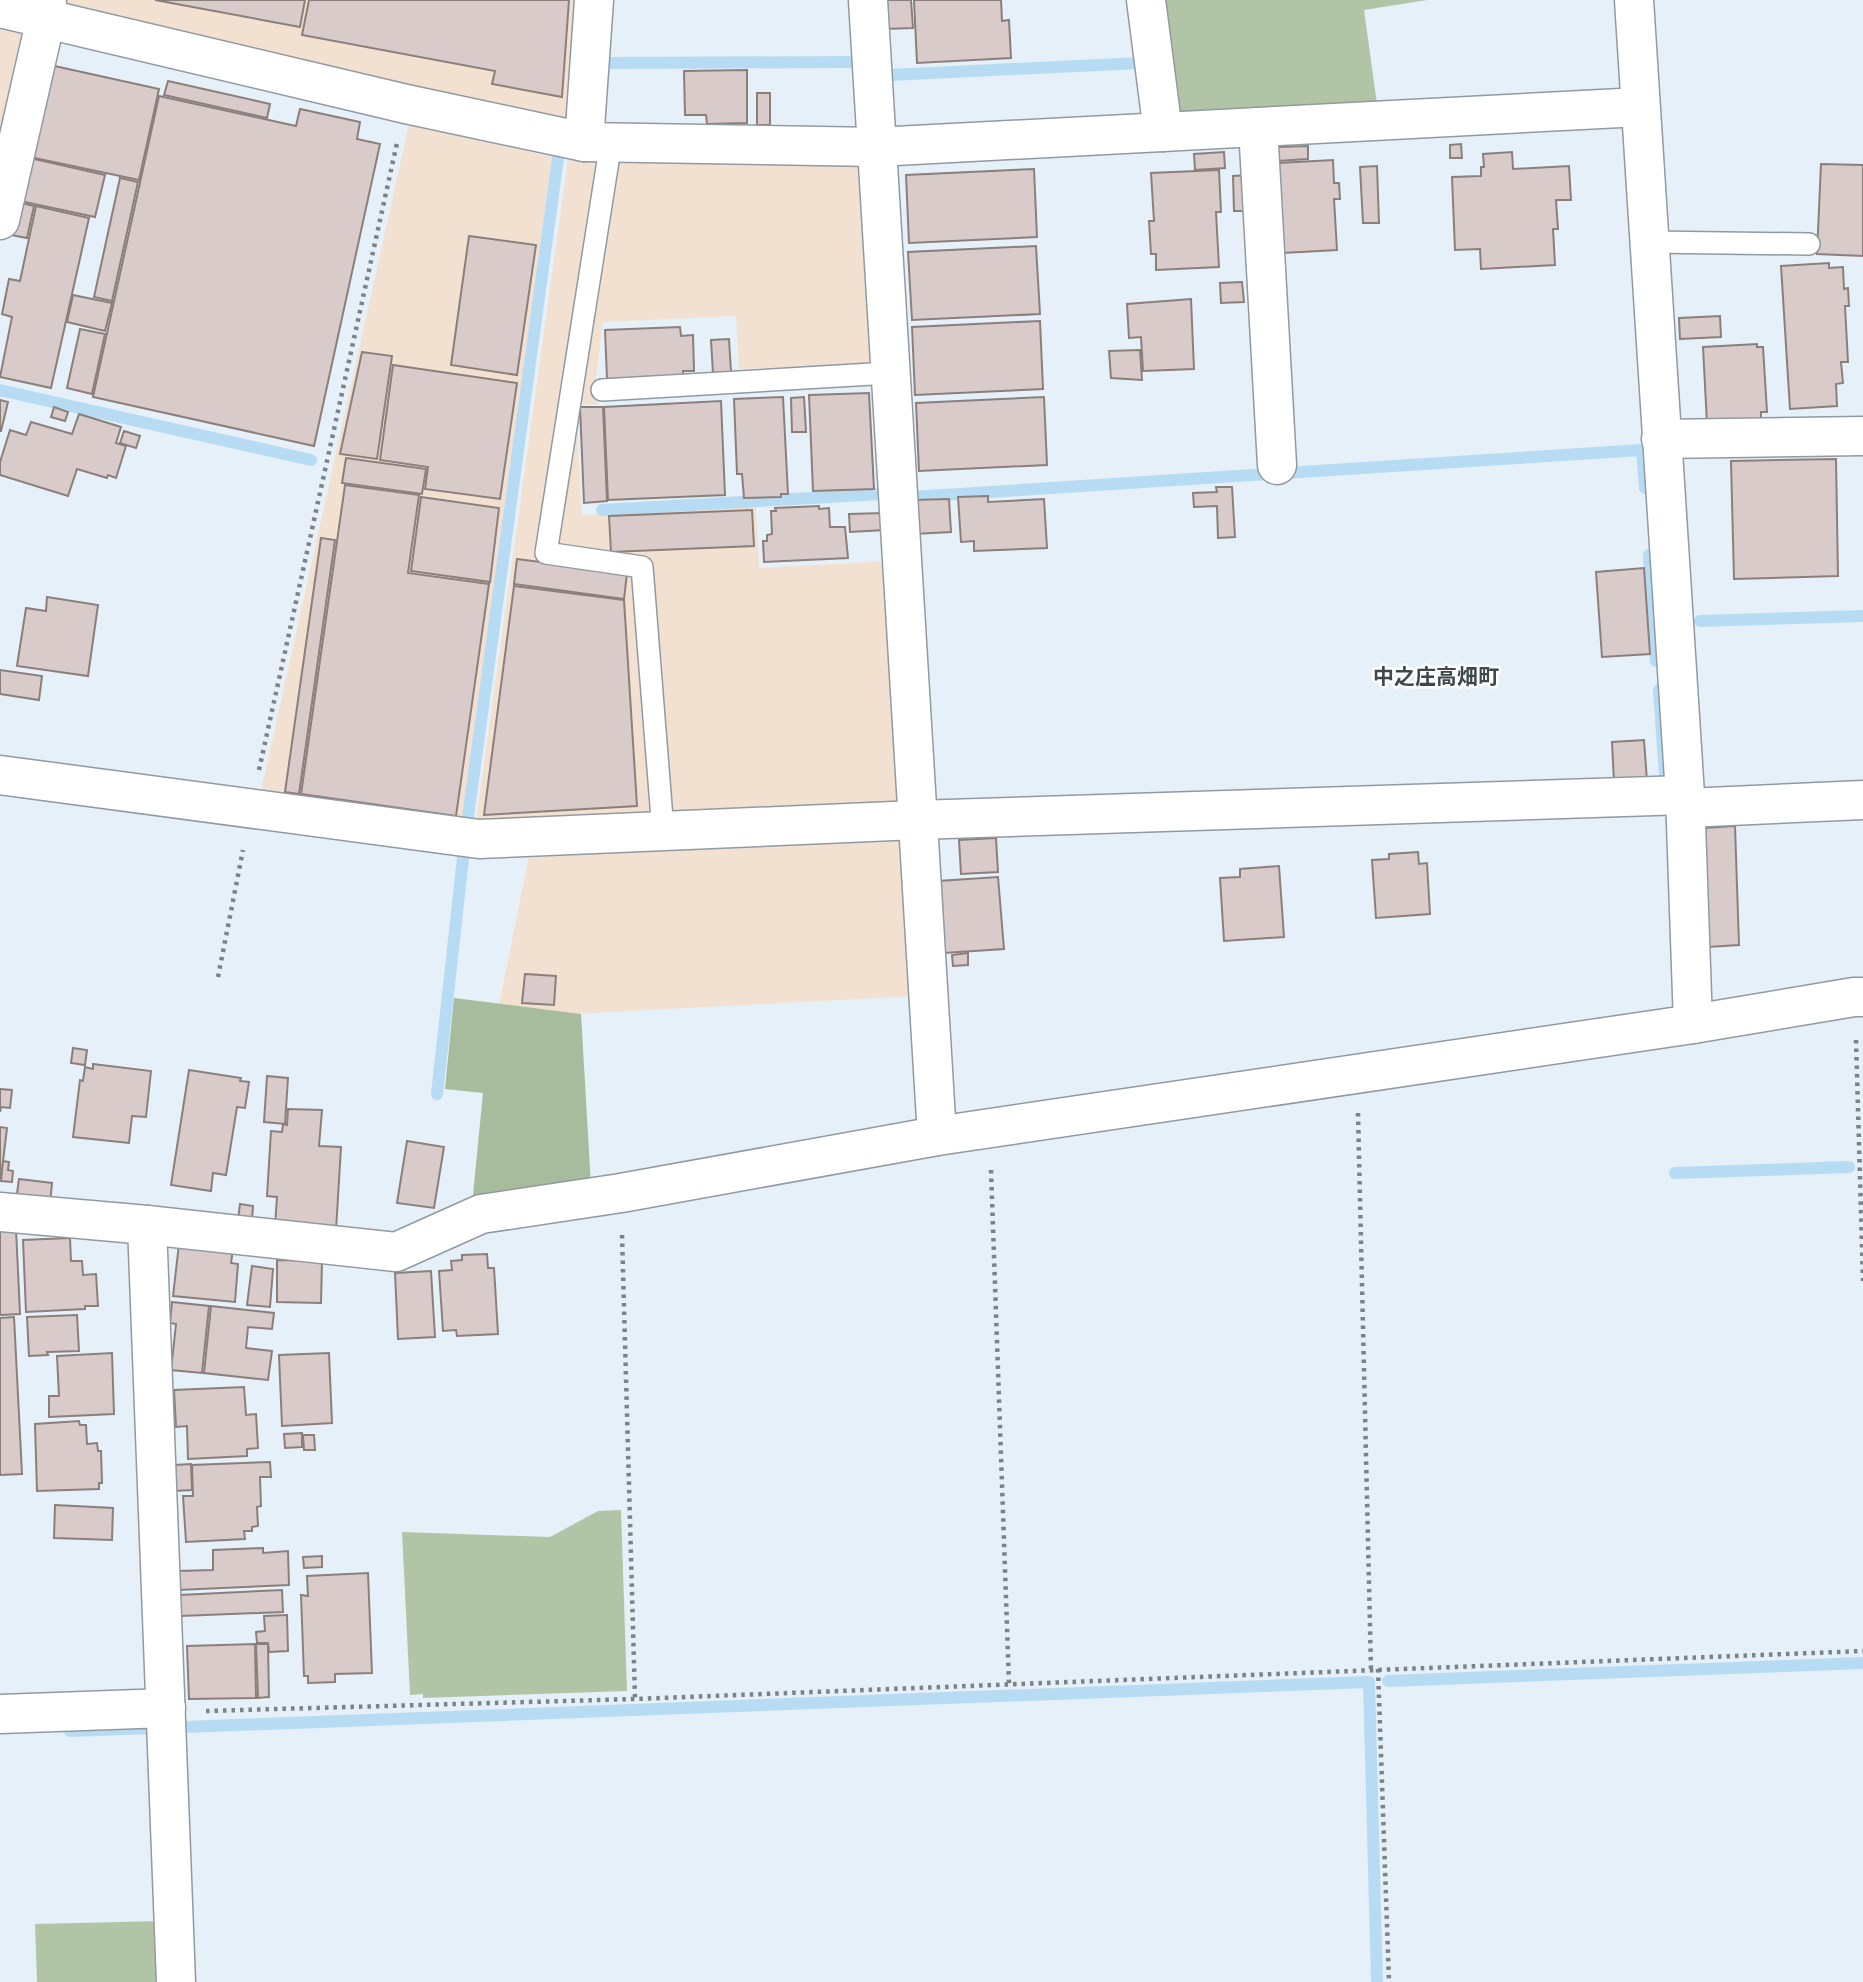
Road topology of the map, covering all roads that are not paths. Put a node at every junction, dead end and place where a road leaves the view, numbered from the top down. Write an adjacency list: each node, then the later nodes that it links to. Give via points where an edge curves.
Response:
1 (594, 0): 10 (street)
2 (868, 0): 11 (street)
3 (1146, 0): 9 (street)
4 (1634, 0): 7 (street)
5 (0, 8): 6 (street)
6 (47, 9): 10 (street, via 406,104); 12 (street)
7 (1640, 107): 8 (street); 13 (street)
8 (1258, 127): 9 (street); 19 (street)
9 (1163, 132): 11 (street)
10 (598, 142): 11 (street); 24 (lane, via 546,553 642,567)
11 (876, 147): 15 (street)
12 (0, 220)
13 (1649, 242): 14 (lane); 18 (street)
14 (1809, 243)
15 (889, 373): 16 (lane); 23 (street)
16 (602, 390)
17 (1863, 436): 18 (street)
18 (1661, 439): 22 (street)
19 (1277, 465)
20 (0, 775): 24 (street, via 479,839)
21 (1863, 800): 22 (street)
22 (1686, 801): 23 (street); 26 (street)
23 (916, 820): 24 (street); 27 (street)
24 (663, 831)
25 (1859, 997): 26 (street)
26 (1693, 1024): 27 (street)
27 (937, 1136): 29 (street, via 481,1214 396,1252)
28 (0, 1212): 29 (street)
29 (146, 1225): 30 (street)
30 (166, 1710): 31 (street); 32 (street)
31 (0, 1714)
32 (176, 1982)

